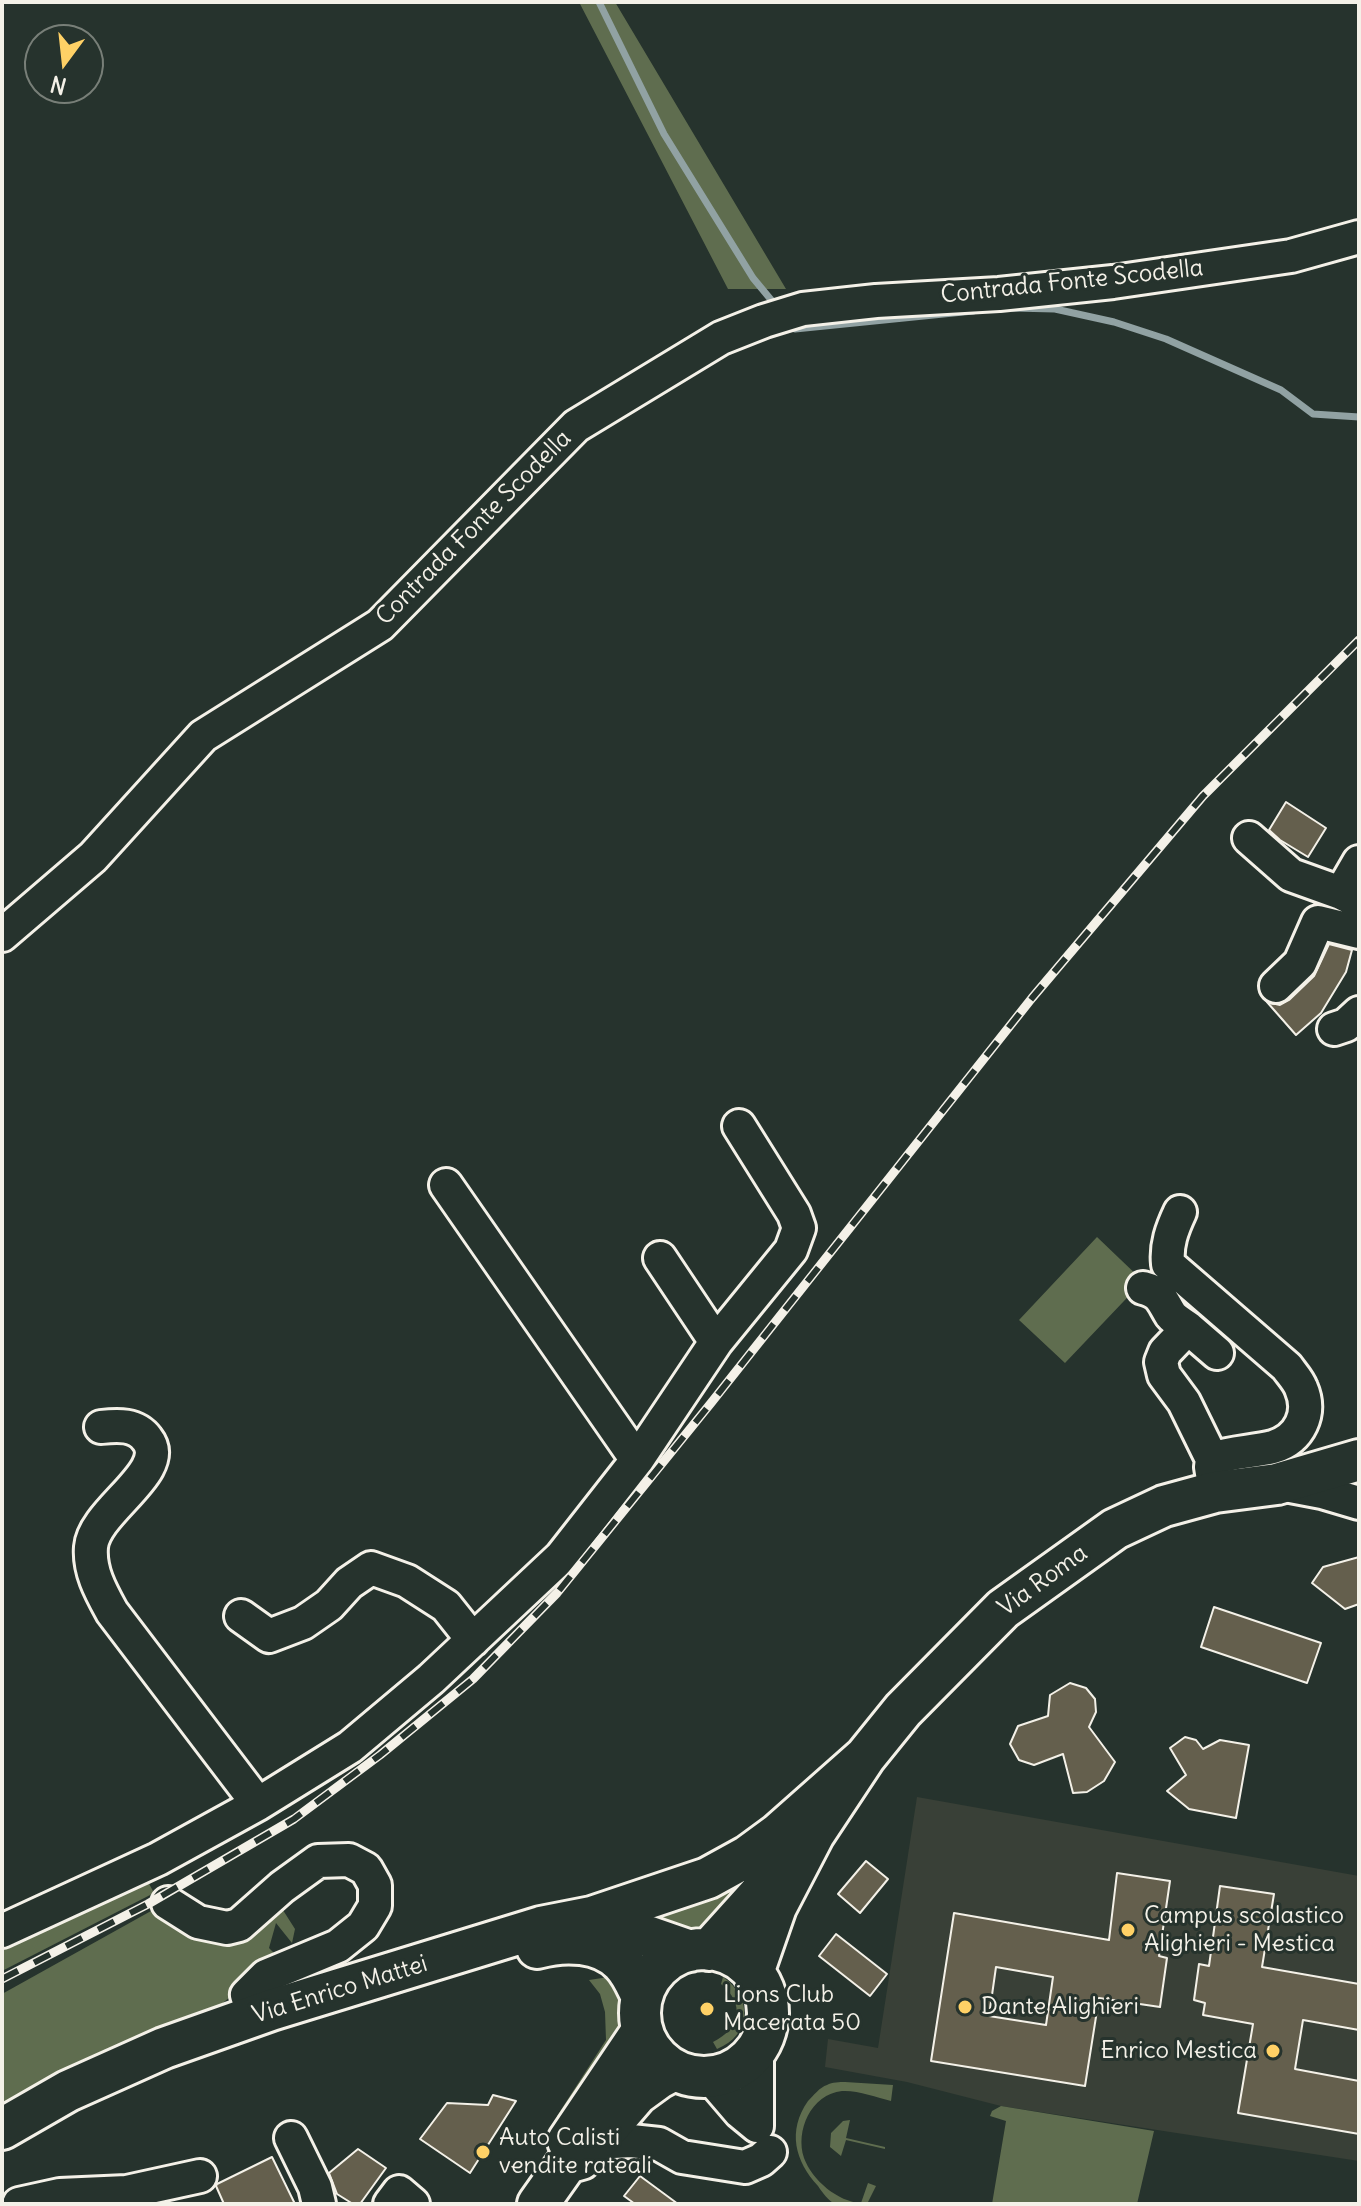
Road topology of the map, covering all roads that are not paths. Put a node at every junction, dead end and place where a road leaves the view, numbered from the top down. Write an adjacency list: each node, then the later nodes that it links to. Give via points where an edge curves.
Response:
1 (1359, 237): 6 (street, Contrada Fonte Scodella, via 1291,256 1113,282 803,309 721,338 576,426 380,625 203,736 93,857)
2 (1249, 838): 4 (street, via 1291,875)
3 (1359, 862): 4 (street)
4 (1350, 897)
5 (1359, 932): 7 (street, via 1318,922 1300,963)
6 (2, 935)
7 (1276, 986)
8 (739, 1126): 14 (street, via 799,1228 791,1250)
9 (446, 1185): 17 (street)
10 (1180, 1212): 19 (street, via 1168,1264 1287,1367 1301,1388 1305,1409 1295,1435)
11 (660, 1258): 14 (street)
12 (1143, 1288): 13 (street, via 1161,1297 1172,1317)
13 (1188, 1328): 15 (street); 19 (street, via 1161,1362 1184,1402)
14 (716, 1342): 17 (street)
15 (1217, 1353)
16 (101, 1427): 25 (street, via 136,1430 152,1447 153,1459 96,1527 91,1548 95,1581 112,1612)
17 (637, 1460): 23 (street, via 561,1557)
18 (1359, 1460): 20 (main road, Via Roma)
19 (1213, 1476): 20 (main road, Via Roma); 24 (main road, Via Roma, via 1115,1529 1003,1609 903,1710)
20 (1277, 1484): 21 (street)
21 (1359, 1503)
22 (241, 1616): 23 (street, via 269,1636 303,1623 371,1568 407,1581 446,1606)
23 (473, 1640): 25 (street, via 350,1747)
24 (865, 1757): 26 (main road, Via Roma); 28 (main road, Via Enrico Mattei, via 748,1856 708,1878)
25 (258, 1804): 27 (street)
26 (814, 1834): 30 (main road, Via Roma); 31 (main road, Via Roma, via 776,1907)
27 (162, 1884): 29 (street); 33 (street, via 198,1922 227,1928 239,1925 318,1861 349,1860 366,1869 375,1885 375,1906 363,1926 338,1946 266,1976 247,1995)
28 (592, 1917): 30 (main road); 33 (main road, Via Enrico Mattei, via 541,1927)
29 (2, 1931)
30 (700, 1950): 31 (main road, via 733,1957); 32 (main road, Via Roma, via 662,1965 649,1981)
31 (753, 1973): 34 (main road, via 767,2011)
32 (642, 2014): 35 (main road, via 654,2054); 38 (main road, Via Enrico Mattei, via 630,1972 621,1961 590,1945 543,1946 225,2041 80,2100); 40 (main road, Via Roma, via 564,2146)
33 (254, 2017): 36 (main road, Via Enrico Mattei, via 164,2048 68,2091)
34 (757, 2048): 35 (main road, Via Roma, via 724,2074); 35 (street, via 757,2126)
35 (692, 2073): 40 (main road, Via Roma, via 637,2094)
36 (2, 2129)
37 (291, 2138): 43 (street)
38 (2, 2145)
39 (770, 2152): 40 (street, via 745,2167 682,2157 659,2144 631,2141)
40 (580, 2153): 46 (main road, Via Roma)
41 (200, 2176): 42 (street, via 127,2192 60,2195)
42 (19, 2204)
43 (319, 2204)
44 (390, 2204): 45 (street, via 399,2192)
45 (413, 2204)
46 (538, 2204)

